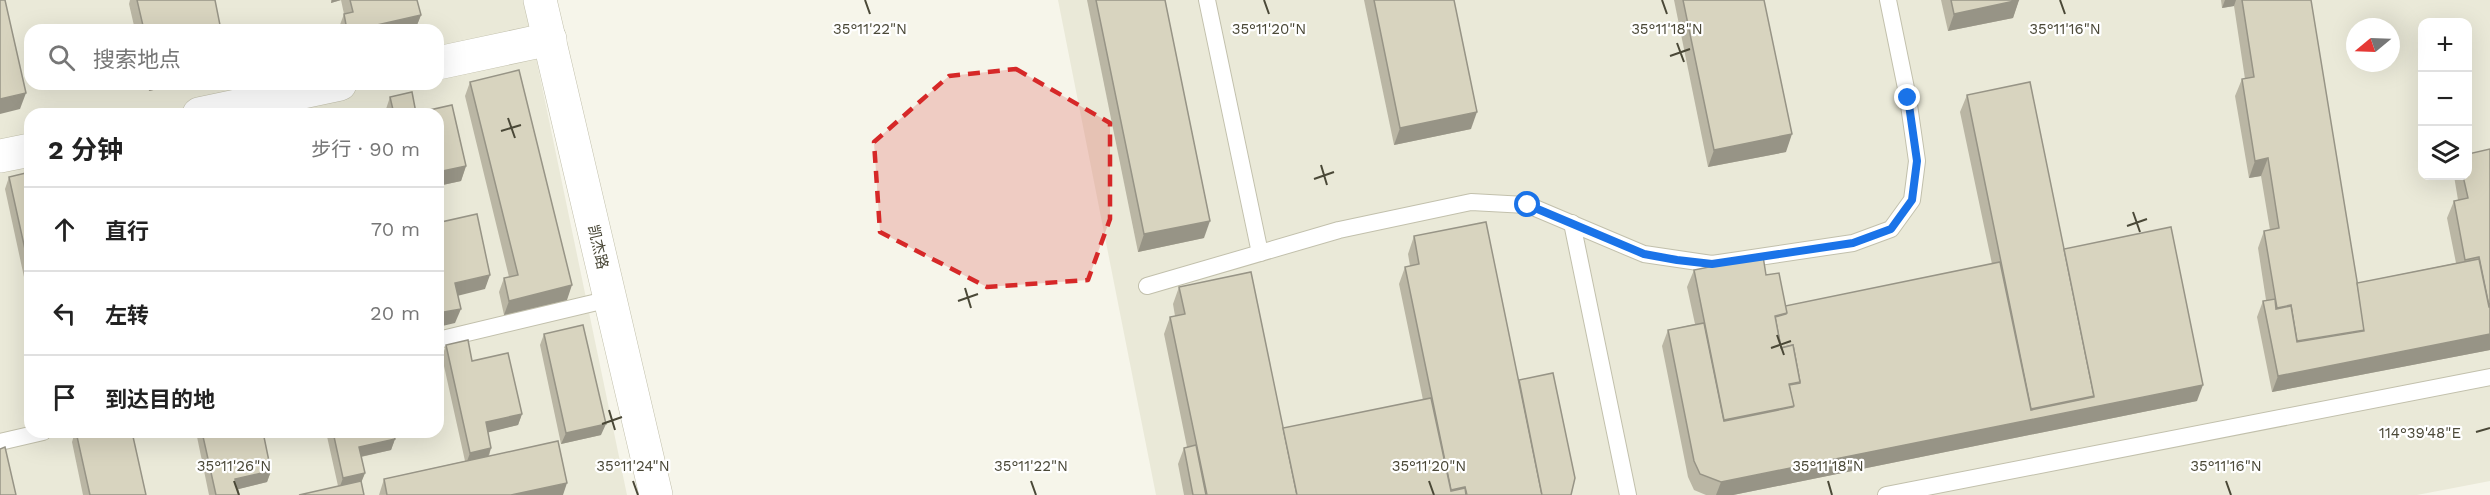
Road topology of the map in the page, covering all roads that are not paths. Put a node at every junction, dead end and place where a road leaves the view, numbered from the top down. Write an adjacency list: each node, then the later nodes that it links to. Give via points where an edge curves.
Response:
1 (540, 0): 4 (street, 凯杰路)
2 (1207, 0): 11 (lane)
3 (1888, 0): 10 (lane, via 1917,161 1912,200 1891,229 1853,243 1712,264 1644,254)
4 (550, 39): 5 (street); 13 (street, 凯杰路)
5 (444, 62)
6 (312, 90): 7 (street)
7 (227, 108)
8 (24, 151): 9 (street)
9 (0, 156)
10 (1572, 223): 11 (lane, via 1528,205 1471,202 1339,230); 19 (lane)
11 (1260, 253): 12 (lane)
12 (1147, 286)
13 (610, 299): 14 (lane); 18 (street, 凯杰路)
14 (444, 339)
15 (2490, 377): 20 (lane)
16 (24, 436): 17 (lane)
17 (0, 442)
18 (656, 495)
19 (1628, 495)
20 (1886, 495)

